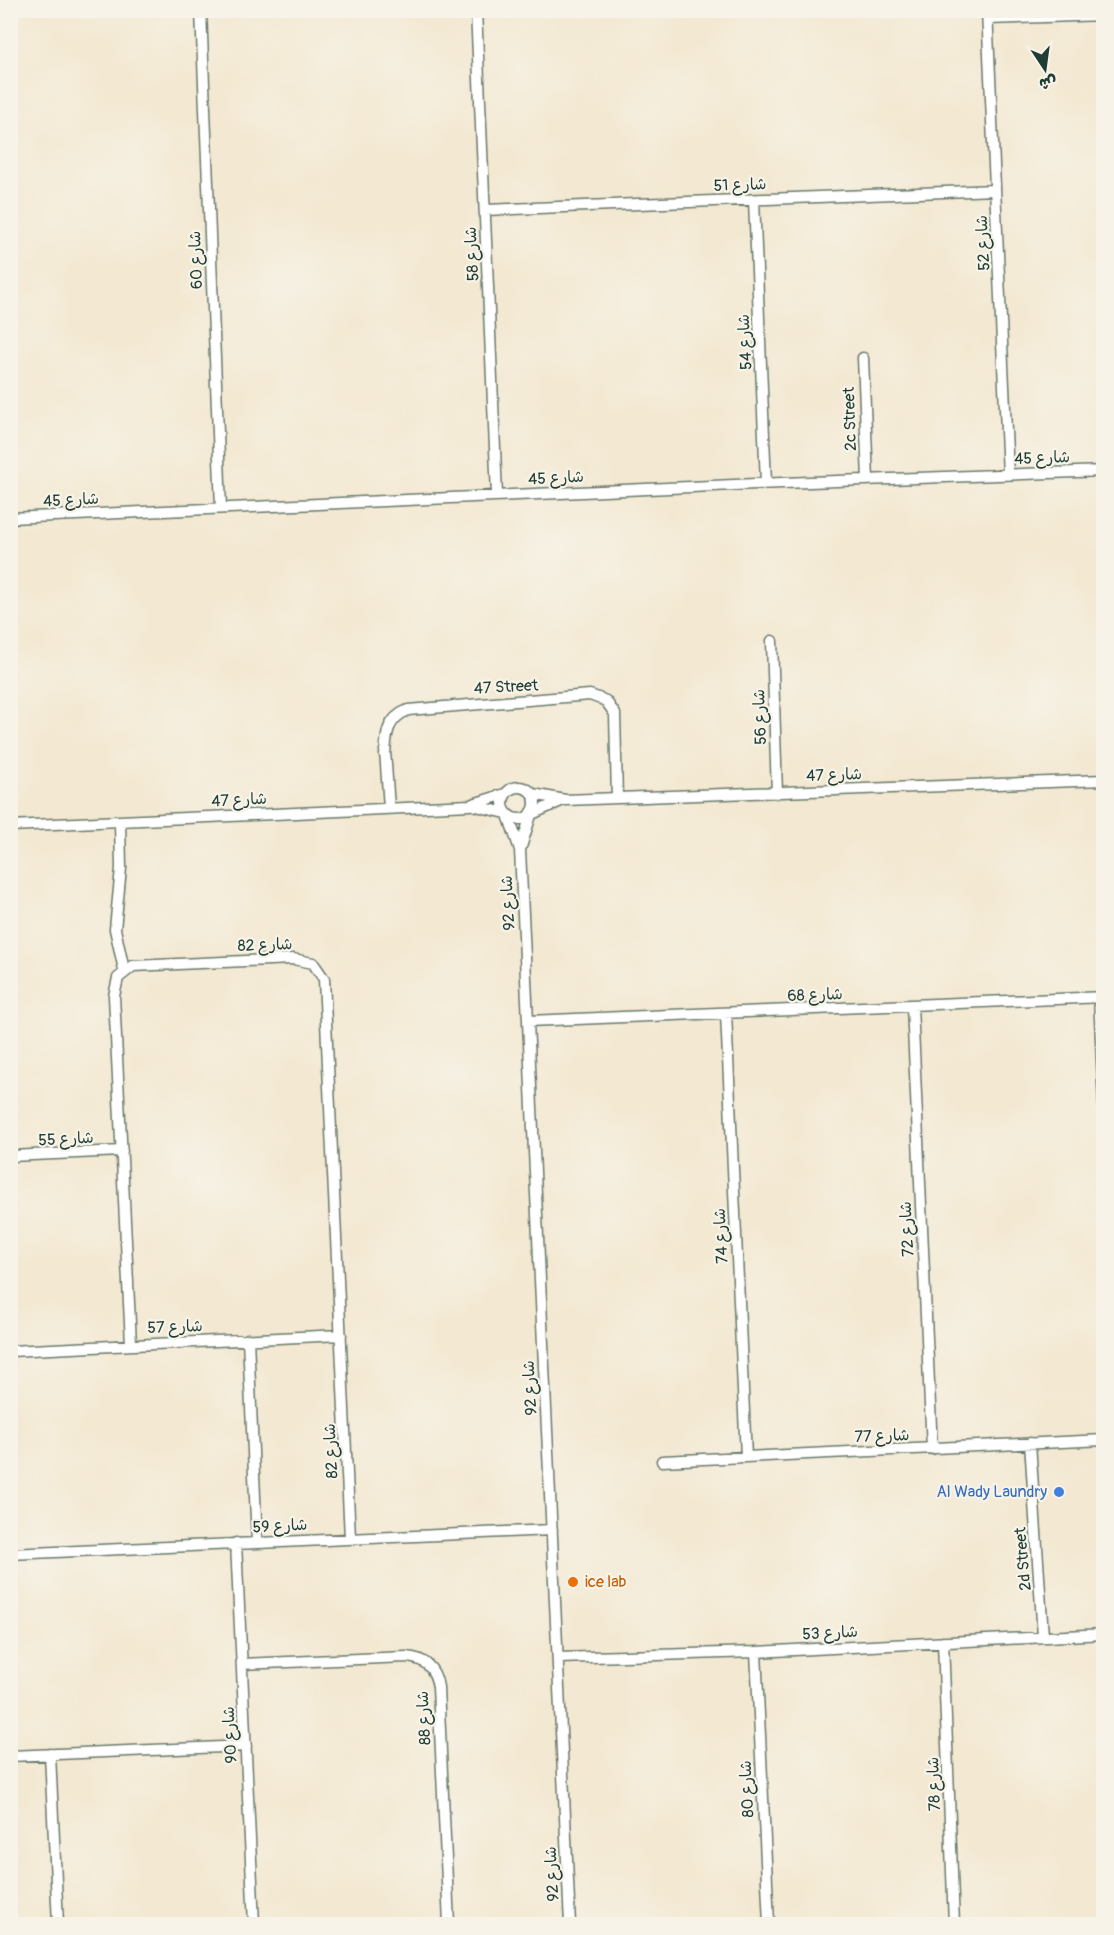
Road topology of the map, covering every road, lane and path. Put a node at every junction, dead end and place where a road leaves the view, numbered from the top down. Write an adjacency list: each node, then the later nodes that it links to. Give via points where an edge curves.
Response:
1 (201, 10): 14 (street, شارع 60)
2 (476, 10): 7 (street, شارع 58)
3 (987, 15): 4 (street); 5 (street, شارع 52)
4 (1104, 15)
5 (995, 190): 6 (street, شارع 51); 10 (street, شارع 52)
6 (754, 200): 7 (street, شارع 51); 12 (street, شارع 54)
7 (485, 210): 13 (street, شارع 58)
8 (863, 358): 11 (street, 2c Street)
9 (1104, 471): 10 (street, شارع 45)
10 (1008, 475): 11 (street, شارع 45)
11 (868, 480): 12 (street, شارع 45)
12 (766, 483): 13 (street, شارع 45)
13 (498, 495): 14 (street, شارع 45)
14 (222, 508): 15 (street, شارع 45)
15 (10, 518)
16 (772, 641): 18 (street, شارع 56)
17 (1104, 780): 18 (street, شارع 47)
18 (777, 793): 21 (street, شارع 47)
19 (505, 794): 20 (street, via 519,787); 23 (street, شارع 47); 25 (street)
20 (533, 794): 22 (street, شارع 47); 26 (street, via 536,804)
21 (617, 798): 22 (street, شارع 47); 24 (street, 47 Street, via 610,718 590,700 567,698 447,705 412,709 398,715 387,732)
22 (565, 800): 26 (street, شارع 47)
23 (470, 805): 24 (street, شارع 47); 25 (street, شارع 47)
24 (389, 808): 27 (street, شارع 47)
25 (507, 814): 26 (street, via 519,820); 29 (street, شارع 92)
26 (531, 815): 29 (street, شارع 92)
27 (120, 821): 28 (street, شارع 47); 30 (street, via 121,868 115,928)
28 (10, 826)
29 (520, 850): 34 (street, شارع 92)
30 (124, 970): 36 (street, via 114,987); 38 (street, شارع 82, via 133,966 303,959 320,970 325,989)
31 (1101, 997): 32 (street, شارع 68); 35 (street)
32 (912, 1006): 33 (street, شارع 68); 44 (street, شارع 72)
33 (726, 1013): 34 (street, شارع 68); 45 (street, شارع 74)
34 (528, 1021): 47 (street, شارع 92)
35 (1104, 1105)
36 (122, 1151): 37 (street, شارع 55); 40 (street)
37 (10, 1156)
38 (341, 1335): 39 (street, شارع 57); 48 (street, شارع 82)
39 (248, 1339): 40 (street, شارع 57); 49 (street)
40 (131, 1344): 41 (street, شارع 57)
41 (10, 1351)
42 (1104, 1440): 43 (street, شارع 77)
43 (1030, 1443): 44 (street, شارع 77); 53 (street, 2d Street)
44 (932, 1449): 45 (street, شارع 77)
45 (746, 1457): 46 (street, شارع 77)
46 (662, 1461)
47 (552, 1530): 48 (street, شارع 59); 56 (street, شارع 92)
48 (350, 1538): 49 (street, شارع 59)
49 (257, 1542): 50 (street, شارع 59)
50 (236, 1544): 51 (street, شارع 59); 57 (street, شارع 90)
51 (10, 1554)
52 (1104, 1634): 53 (street, شارع 53)
53 (1043, 1636): 54 (street, شارع 53)
54 (943, 1642): 55 (street, شارع 53); 66 (street, شارع 78)
55 (756, 1652): 56 (street, شارع 53); 65 (street, شارع 80)
56 (558, 1659): 64 (street, شارع 92)
57 (242, 1664): 58 (street, شارع 90); 63 (street, شارع 88, via 406,1657 432,1668 438,1687)
58 (246, 1746): 59 (street); 62 (street, شارع 90)
59 (50, 1755): 60 (street); 61 (street)
60 (10, 1756)
61 (58, 1924)
62 (255, 1924)
63 (449, 1924)
64 (570, 1924)
65 (769, 1924)
66 (954, 1924)

